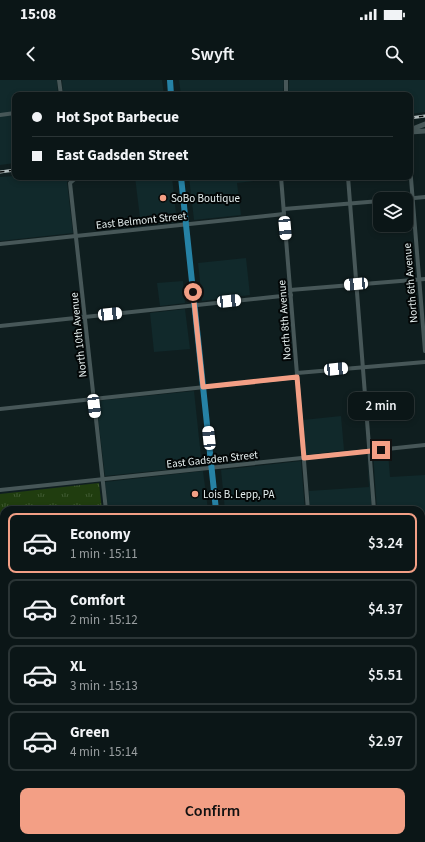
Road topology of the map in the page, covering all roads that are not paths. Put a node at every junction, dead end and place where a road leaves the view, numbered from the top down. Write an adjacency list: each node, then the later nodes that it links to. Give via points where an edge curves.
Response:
1 (59, 80): 4 (street)
2 (170, 80): 5 (main road)
3 (286, 80): 6 (street)
4 (61, 92)
5 (171, 92)
6 (286, 92)
7 (12, 113): 8 (street)
8 (0, 115)
9 (425, 124): 10 (street)
10 (413, 130)
11 (413, 131): 12 (street)
12 (425, 131)
13 (74, 180): 25 (street, North 10th Avenue, via 70,183)
14 (181, 180): 24 (main road)
15 (281, 180): 23 (street, North 8th Avenue)
16 (348, 180): 22 (street)
17 (411, 180): 18 (street, North 6th Avenue)
18 (412, 192)
19 (425, 197): 20 (street)
20 (413, 198): 27 (street, North 6th Avenue)
21 (373, 202): 22 (street, East Belmont Street)
22 (350, 204): 23 (street, East Belmont Street); 29 (street)
23 (284, 211): 24 (street, East Belmont Street); 30 (street, North 8th Avenue)
24 (186, 224): 25 (street, East Belmont Street); 31 (main road)
25 (76, 236): 26 (street, East Belmont Street); 32 (street, North 10th Avenue)
26 (0, 244)
27 (419, 279): 28 (street); 29 (street); 34 (street, North 6th Avenue)
28 (425, 279)
29 (356, 284): 30 (street); 36 (street)
30 (291, 292): 31 (street); 37 (street, North 8th Avenue)
31 (194, 305): 32 (street); 38 (main road)
32 (85, 317): 33 (street); 39 (street, North 10th Avenue)
33 (0, 326)
34 (425, 351)
35 (425, 362): 36 (street)
36 (363, 367): 37 (street); 42 (street)
37 (297, 375): 38 (street); 43 (street, North 8th Avenue)
38 (203, 387): 39 (street); 44 (main road)
39 (93, 398): 40 (street); 45 (street, North 10th Avenue)
40 (0, 408)
41 (425, 445): 42 (street, East Gadsden Street)
42 (370, 451): 43 (street, East Gadsden Street); 50 (street)
43 (304, 458): 44 (street, East Gadsden Street); 49 (street, North 8th Avenue)
44 (212, 468): 45 (street, East Gadsden Street); 48 (main road)
45 (102, 479): 46 (street, East Gadsden Street); 47 (street, North 10th Avenue)
46 (0, 490)
47 (105, 506)
48 (216, 506)
49 (308, 506)
50 (374, 506)

